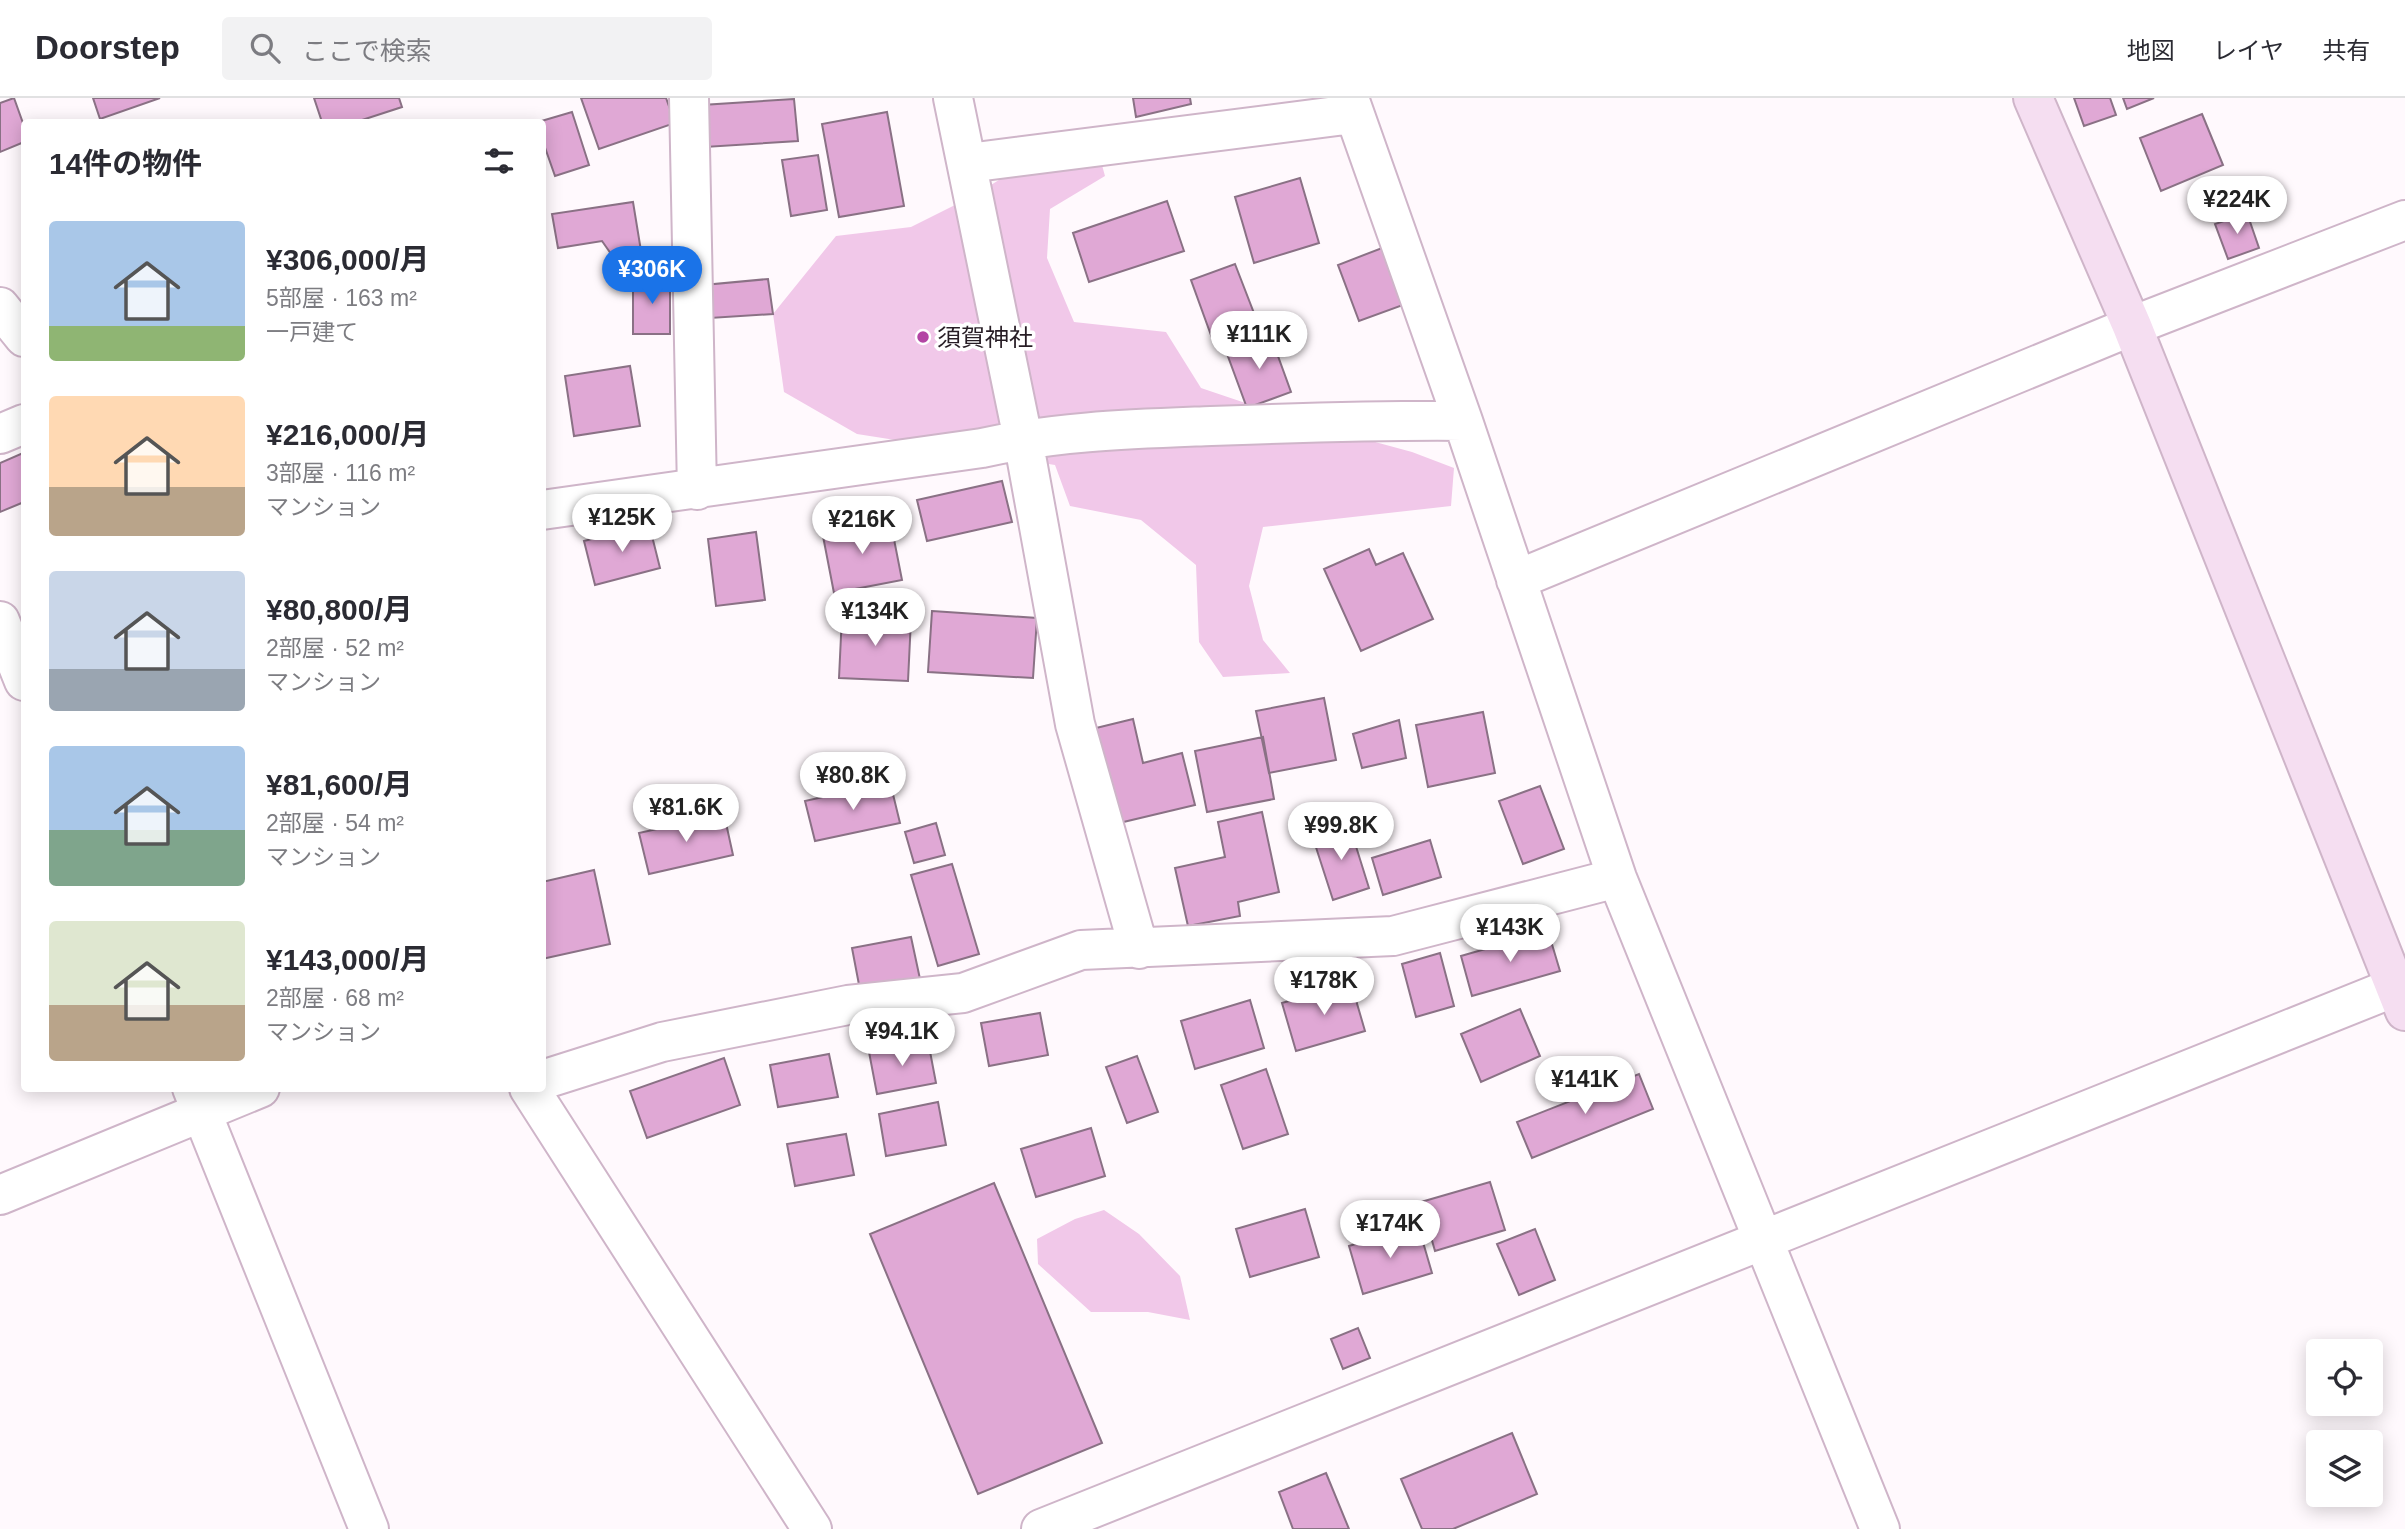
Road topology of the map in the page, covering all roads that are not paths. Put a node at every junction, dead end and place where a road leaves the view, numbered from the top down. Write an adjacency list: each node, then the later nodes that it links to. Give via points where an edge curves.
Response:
1 (689, 98): 14 (street)
2 (953, 98): 5 (street)
3 (2033, 98): 8 (street)
4 (1351, 106): 5 (street); 10 (street)
5 (968, 163): 13 (street)
6 (2405, 220): 8 (street)
7 (0, 307): 9 (street)
8 (2132, 326): 16 (street); 21 (street)
9 (21, 333)
10 (1463, 422): 13 (street, via 1374,420); 16 (street)
11 (21, 425): 12 (street)
12 (0, 434)
13 (1023, 439): 14 (street); 20 (street, via 1075,724)
14 (697, 490): 15 (street)
15 (546, 509)
16 (1516, 580): 19 (street)
17 (0, 621): 18 (street)
18 (21, 674)
19 (1617, 878): 20 (street, via 1393,936); 27 (street)
20 (1139, 949): 22 (street, via 1081,950 963,993 848,1004 662,1042)
21 (2402, 994): 27 (street)
22 (546, 1079)
23 (241, 1092): 25 (street)
24 (532, 1092): 30 (street)
25 (197, 1101): 26 (street); 29 (street)
26 (0, 1195)
27 (1763, 1239): 28 (street, via 1296,1424); 32 (street)
28 (1101, 1518): 31 (street)
29 (369, 1529)
30 (812, 1529)
31 (1041, 1529)
32 (1880, 1529)

